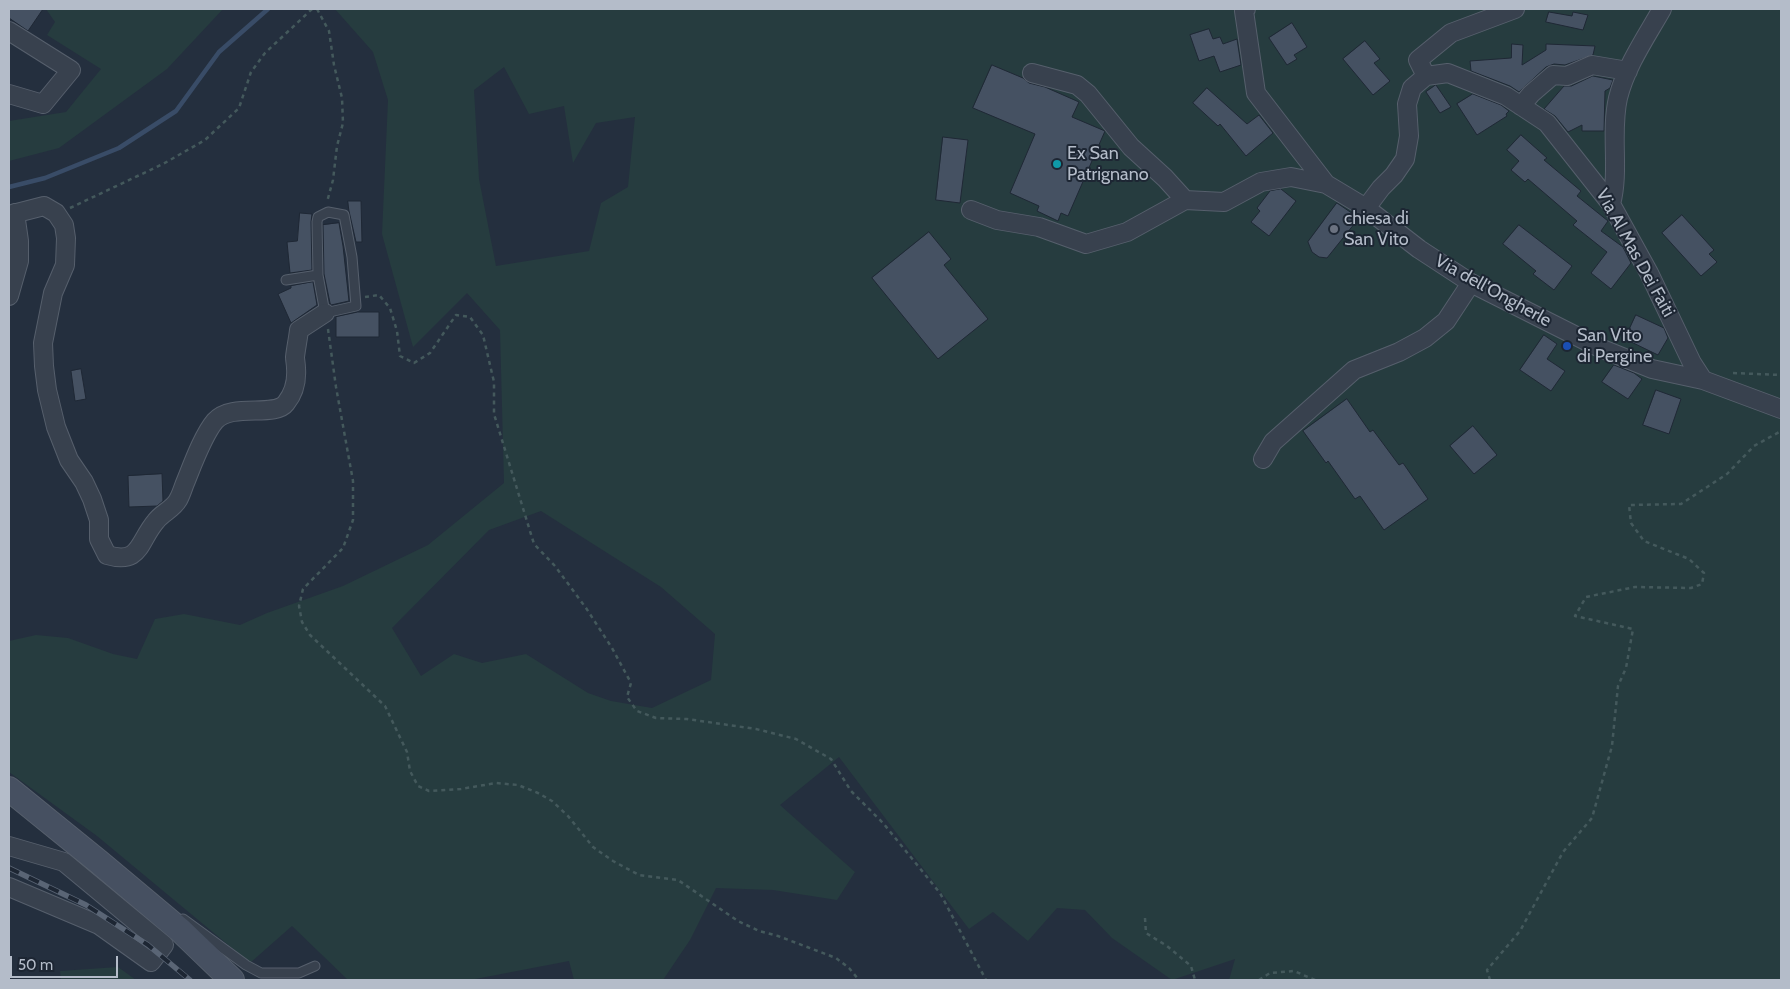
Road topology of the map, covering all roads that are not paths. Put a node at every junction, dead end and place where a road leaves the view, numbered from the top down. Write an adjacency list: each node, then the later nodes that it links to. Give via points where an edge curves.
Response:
1 (1246, 9): 10 (street, Via dell'Ongherle, via 1256,93)
2 (1515, 9): 7 (street, via 1452,33 1418,60)
3 (1662, 9): 5 (street)
4 (9, 31): 8 (street, via 71,70 43,104)
5 (1628, 71): 9 (street, via 1592,65 1567,76 1553,75); 12 (street, via 1618,99 1615,189)
6 (1032, 73): 11 (street, via 1077,85 1088,94 1131,147)
7 (1426, 76): 9 (street, Via Al Mas Dei Faiti, via 1448,74 1506,96); 13 (street, via 1412,88 1407,104 1409,136 1406,158)
8 (9, 94)
9 (1521, 106): 12 (street, Via Al Mas Dei Faiti, via 1548,123)
10 (1326, 184): 11 (street, via 1291,177 1261,182 1224,202); 13 (street, Via dell'Ongherle)
11 (1185, 200): 14 (street, via 1127,232 1086,244)
12 (1611, 204): 21 (street, Via Al Mas Dei Faiti)
13 (1366, 208): 18 (street, Via dell'Ongherle, via 1419,249)
14 (971, 210)
15 (12, 214): 19 (street, via 19,261); 20 (street, via 44,206 56,213 64,224 65,265 53,293 43,343 47,390 56,427 69,460 92,499 99,520 99,539 107,555 120,558 136,553 156,520 178,501 192,465 216,421 236,411 276,410 284,406 293,392 299,330)
16 (318, 276): 17 (lane); 20 (lane); 20 (lane, via 318,217 328,212 344,215 356,306)
17 (286, 280)
18 (1471, 283): 21 (street, Via dell'Ongherle, via 1600,348 1652,369); 23 (street, via 1446,321 1432,333 1399,352 1354,370 1273,442)
19 (9, 296)
20 (325, 313)
21 (1703, 380): 22 (street, Via dell'Ongherle)
22 (1781, 409)
23 (1263, 459)
24 (9, 790): 26 (main road)
25 (9, 846): 27 (street)
26 (89, 854): 27 (street); 29 (main road)
27 (64, 862): 28 (street, via 164,945 151,962 99,926)
28 (9, 887)
29 (166, 918): 30 (lane, via 178,916 261,973 299,973); 31 (main road)
30 (315, 966)
31 (232, 980)

